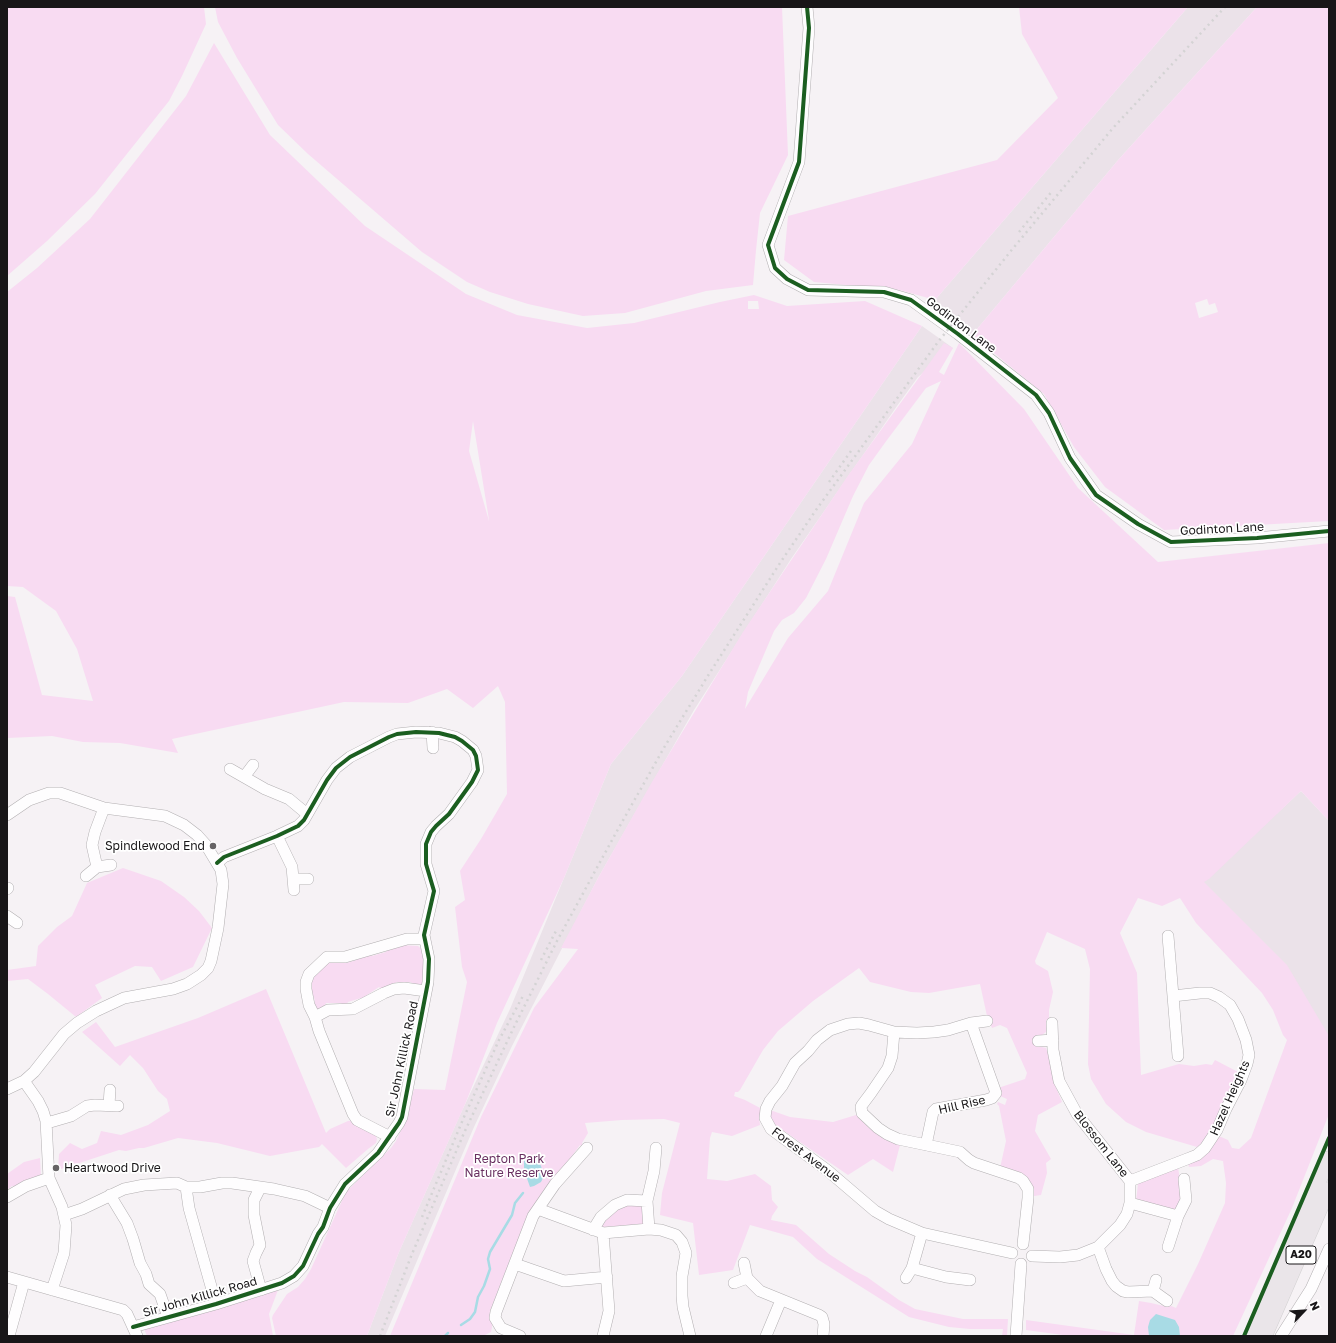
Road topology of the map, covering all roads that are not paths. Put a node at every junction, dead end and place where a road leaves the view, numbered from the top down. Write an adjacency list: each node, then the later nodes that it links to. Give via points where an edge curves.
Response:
1 (807, 7): 2 (street, Godinton Lane, via 809,28 799,162 768,245 775,268 787,279 808,290 884,292 911,300 1036,395 1049,413 1070,458 1096,495 1138,524 1171,542 1256,538)
2 (1329, 530)
3 (436, 733): 4 (street); 9 (street, via 397,734 350,757 326,780); 20 (street, Sir John Killick Road, via 455,737 473,750 478,770 449,814 431,832 426,844 426,864 434,891)
4 (433, 748)
5 (253, 765): 7 (street)
6 (230, 769): 7 (street)
7 (244, 777): 9 (street, via 290,799)
8 (104, 808): 10 (street, via 60,793 47,793 29,800); 12 (street, via 165,816 174,820 197,835); 14 (street, via 92,845)
9 (307, 814): 11 (street, via 298,826)
10 (7, 815)
11 (277, 836): 12 (street, via 224,857); 16 (street, via 292,867 294,885)
12 (217, 863): 31 (street, via 222,877 222,898 211,961 201,976 173,989 124,998 87,1016 64,1034 42,1064)
13 (111, 865): 14 (street)
14 (97, 867): 15 (street)
15 (86, 876)
16 (308, 879)
17 (7, 916): 18 (street)
18 (17, 923)
19 (1168, 936): 22 (street)
20 (424, 939): 21 (street, Sir John Killick Road, via 429,959); 23 (street, via 407,939 345,957 327,957 314,968 306,982 307,997)
21 (426, 991): 23 (street, via 394,989 353,1009 328,1010); 35 (street, Sir John Killick Road, via 402,1117)
22 (1173, 996): 30 (street); 42 (street, Hazel Heights, via 1210,993 1219,996 1230,1005 1246,1040 1249,1055 1247,1064 1217,1130 1205,1148 1197,1155)
23 (315, 1017): 35 (street, via 353,1114 357,1120)
24 (987, 1021): 25 (street, Forest Avenue)
25 (971, 1023): 27 (street, Forest Avenue, via 934,1032); 36 (street, Hill Rise, via 996,1093 986,1100 936,1109 933,1112)
26 (1052, 1023): 28 (street, Blossom Lane)
27 (894, 1032): 36 (street, via 888,1068 862,1104 861,1110 887,1134); 56 (street, Forest Avenue, via 859,1023 842,1025 824,1034 795,1063 770,1101 765,1118 771,1129 827,1170 875,1211)
28 (1053, 1040): 29 (street); 42 (street, Blossom Lane, via 1059,1081 1069,1102 1085,1126)
29 (1038, 1041)
30 (1178, 1056)
31 (24, 1081): 32 (street); 34 (street, via 43,1111)
32 (7, 1089)
33 (110, 1090): 34 (street, via 113,1105 87,1106 71,1116)
34 (47, 1123): 40 (street)
35 (390, 1137): 50 (street, Sir John Killick Road, via 378,1153 344,1184)
36 (926, 1145): 57 (street, via 960,1152 974,1163 1024,1181 1028,1189 1028,1198)
37 (587, 1148): 51 (street)
38 (656, 1148): 48 (street)
39 (1329, 1158): 88 (main road, A20)
40 (49, 1178): 47 (street, via 26,1186); 52 (street)
41 (1184, 1179): 53 (street, via 1186,1200)
42 (1130, 1181): 49 (street, Blossom Lane)
43 (186, 1187): 44 (street, via 222,1183); 46 (street, via 177,1183 144,1185); 78 (street, via 189,1208)
44 (260, 1188): 50 (street, via 305,1196); 74 (street, via 254,1200 254,1215 260,1245 253,1260)
45 (1329, 1189): 89 (main road, A20)
46 (110, 1195): 52 (street, via 82,1209); 79 (street, via 127,1223 149,1284 160,1294)
47 (7, 1197)
48 (647, 1201): 54 (street); 55 (street, via 627,1200 615,1205 598,1221)
49 (1130, 1203): 53 (street); 58 (street, Blossom Lane, via 1120,1226)
50 (330, 1208): 74 (street, Sir John Killick Road, via 323,1227 298,1272 286,1281)
51 (538, 1208): 55 (street); 64 (street)
52 (64, 1214): 73 (street, via 65,1245)
53 (1178, 1216): 59 (street)
54 (649, 1229): 55 (street); 84 (street, via 673,1233 684,1246 686,1256 682,1296)
55 (598, 1231): 67 (street)
56 (922, 1233): 61 (street, Forest Avenue); 69 (street, via 909,1273)
57 (1023, 1244): 61 (street, via 1016,1246); 62 (street, via 1030,1248)
58 (1098, 1247): 62 (street, Blossom Lane, via 1078,1255); 75 (street, via 1116,1286 1128,1292)
59 (1168, 1247)
60 (1329, 1249): 90 (street, via 1311,1289)
61 (1012, 1253): 65 (street, via 1016,1263)
62 (1032, 1256): 65 (street, via 1028,1263)
63 (744, 1263): 68 (street)
64 (515, 1264): 67 (street, via 564,1281); 82 (street, via 495,1318 501,1328)
65 (1021, 1264): 87 (street)
66 (7, 1277): 71 (street)
67 (606, 1277): 83 (street, via 609,1311)
68 (747, 1278): 72 (street); 76 (street, via 760,1291)
69 (970, 1280)
70 (1156, 1280): 75 (street)
71 (24, 1282): 73 (street); 81 (street)
72 (734, 1283)
73 (52, 1290): 80 (street, via 124,1310)
74 (261, 1290): 78 (street, Sir John Killick Road)
75 (1153, 1291): 77 (street)
76 (781, 1300): 85 (street); 86 (street, via 822,1317)
77 (1167, 1301)
78 (216, 1304): 79 (street, Sir John Killick Road)
79 (168, 1317): 80 (street, Sir John Killick Road)
80 (135, 1331)
81 (9, 1336)
82 (520, 1336)
83 (603, 1336)
84 (690, 1336)
85 (766, 1336)
86 (823, 1336)
87 (1016, 1336)
88 (1252, 1336)
89 (1265, 1336)
90 (1281, 1336)

